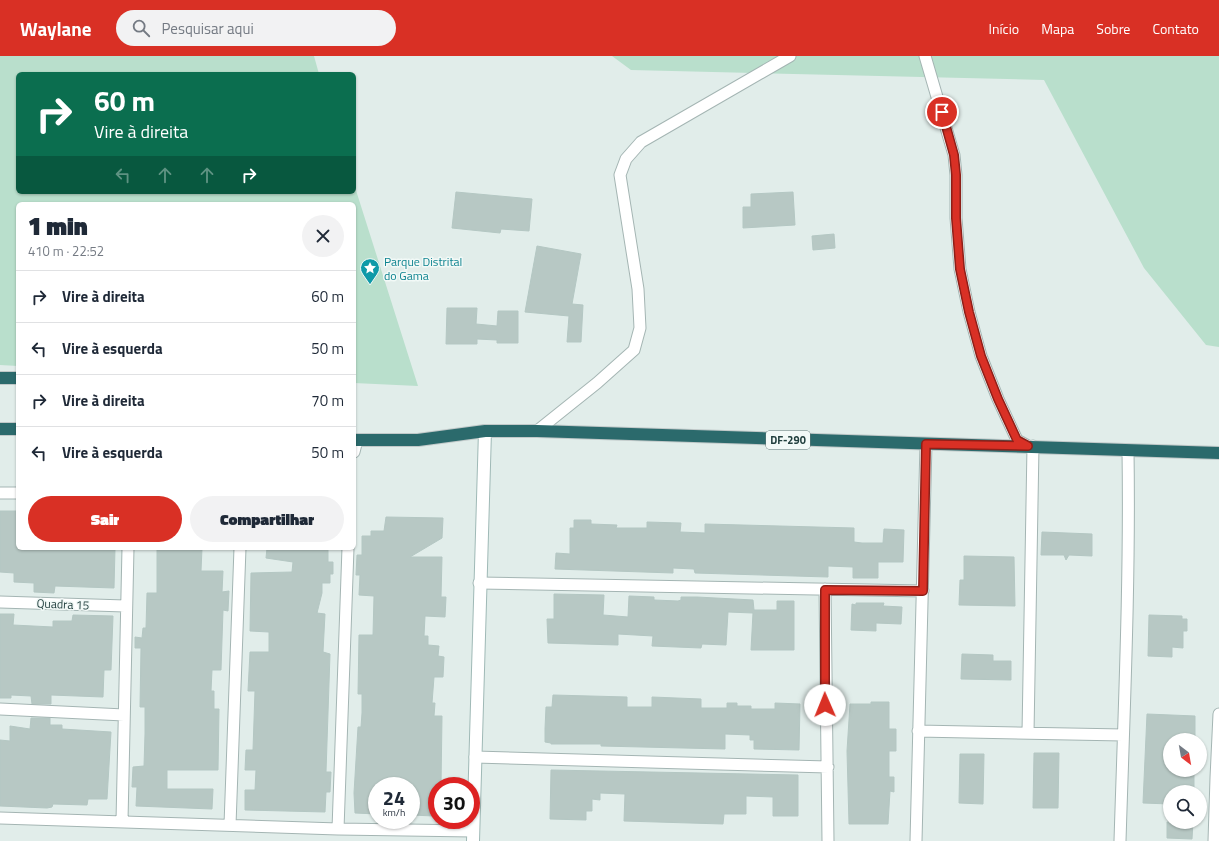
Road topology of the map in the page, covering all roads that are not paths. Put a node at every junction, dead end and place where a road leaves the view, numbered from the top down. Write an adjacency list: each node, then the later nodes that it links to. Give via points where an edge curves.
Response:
1 (925, 56): 11 (street, via 954,155 960,269 969,312 981,356 998,399 1017,440)
2 (786, 57): 8 (street, via 641,142 626,159 620,175 638,289 640,328 634,350 612,371)
3 (0, 378): 4 (highway)
4 (16, 378)
5 (0, 429): 6 (highway)
6 (16, 429)
7 (485, 431): 8 (highway, DF-290); 9 (highway, DF-290, via 418,440); 19 (street)
8 (537, 431): 10 (highway, DF-290)
9 (356, 440)
10 (926, 444): 11 (highway, DF-290); 21 (street)
11 (1030, 446): 12 (highway, DF-290); 28 (street)
12 (1128, 450): 13 (highway, DF-290); 29 (street)
13 (1219, 453)
14 (0, 493): 15 (street)
15 (16, 493)
16 (128, 550): 23 (street)
17 (240, 550): 35 (street)
18 (348, 550): 36 (street)
19 (480, 583): 20 (street); 30 (street)
20 (825, 590): 21 (street); 31 (street)
21 (923, 591): 27 (street)
22 (0, 602): 23 (street, Quadra 15)
23 (125, 606): 26 (street)
24 (0, 710): 26 (street)
25 (1219, 714): 32 (street)
26 (124, 715): 34 (street)
27 (918, 731): 28 (street); 39 (street)
28 (1028, 733): 29 (street)
29 (1123, 735): 40 (street)
30 (475, 757): 31 (street); 37 (street)
31 (828, 767): 38 (street)
32 (1218, 778): 41 (street)
33 (0, 818): 34 (street)
34 (122, 821): 35 (street)
35 (230, 825): 36 (street)
36 (338, 830): 37 (street)
37 (473, 836)
38 (828, 841)
39 (916, 841)
40 (1120, 841)
41 (1214, 841)

